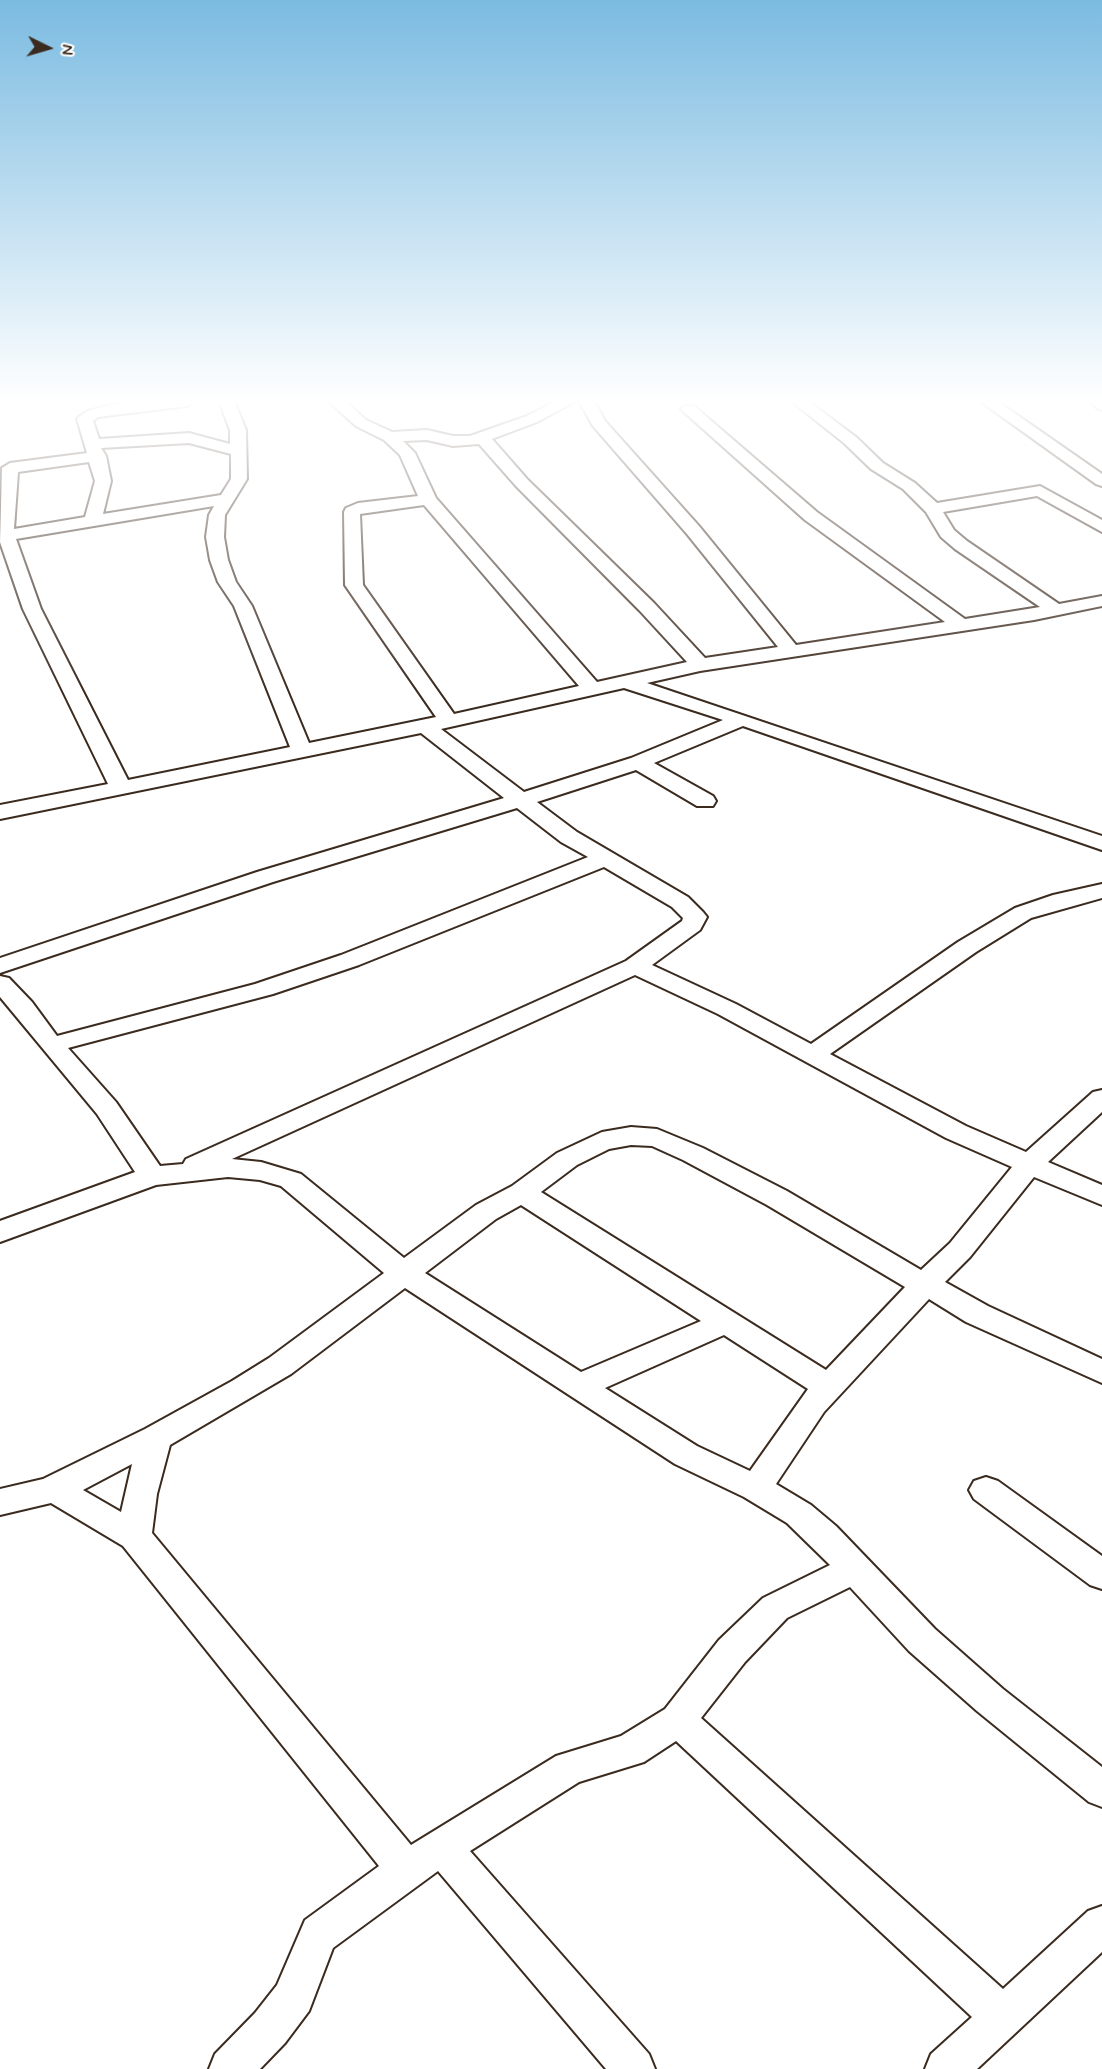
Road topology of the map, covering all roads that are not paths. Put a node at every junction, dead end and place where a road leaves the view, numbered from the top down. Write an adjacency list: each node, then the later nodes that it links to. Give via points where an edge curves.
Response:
1 (8, 498): 14 (street)
2 (99, 498): 12 (street)
3 (537, 498): 19 (street)
4 (664, 498): 18 (street)
5 (790, 498): 17 (street)
6 (921, 498): 11 (street)
7 (1001, 498): 11 (street)
8 (1051, 498): 13 (street)
9 (229, 499): 12 (street); 25 (street, via 217,515 219,560 227,582 243,606)
10 (428, 500): 21 (street); 23 (street, via 358,508 352,512 354,585)
11 (933, 509): 16 (street, via 947,533 961,545)
12 (93, 521): 14 (street)
13 (1102, 527)
14 (5, 536): 27 (street, via 32,609)
15 (1102, 601): 16 (street)
16 (1056, 610): 17 (street)
17 (960, 624): 18 (street)
18 (790, 650): 19 (street)
19 (700, 665): 20 (street)
20 (623, 681): 21 (street); 22 (street)
21 (591, 688): 23 (street)
22 (742, 719): 26 (street); 31 (street)
23 (449, 721): 24 (street)
24 (424, 726): 25 (street); 28 (street)
25 (302, 751): 27 (street)
26 (638, 762): 28 (street); 29 (street)
27 (120, 786): 30 (street)
28 (521, 801): 32 (street); 34 (street, via 265,877)
29 (705, 801)
30 (0, 812)
31 (1102, 843)
32 (604, 859): 35 (street, via 680,902 695,917 692,925); 37 (street, via 350,960 264,989)
33 (1102, 891): 38 (street, via 1023,913)
34 (0, 966)
35 (635, 966): 38 (street); 41 (street)
36 (0, 983): 37 (street)
37 (51, 1045): 41 (street)
38 (812, 1054): 40 (street, via 956,1132)
39 (1102, 1098): 40 (street)
40 (1030, 1163): 43 (street); 46 (street, via 987,1220)
41 (167, 1174): 44 (street); 45 (street, via 228,1168 261,1171 291,1180)
42 (522, 1192): 45 (street, via 486,1212); 46 (street, via 567,1158 602,1141 631,1136 657,1138 777,1198); 47 (street)
43 (1102, 1196)
44 (0, 1232)
45 (404, 1273): 49 (street); 51 (street, via 280,1366)
46 (924, 1285): 48 (street, via 950,1296 976,1314); 50 (street)
47 (726, 1322): 49 (street); 50 (street)
48 (1102, 1371)
49 (579, 1386): 52 (street, via 686,1455)
50 (828, 1388): 52 (street)
51 (156, 1438): 53 (street); 56 (street, via 140,1494)
52 (756, 1488): 57 (street, via 799,1514)
53 (54, 1489): 55 (street); 56 (street)
54 (986, 1490): 58 (street)
55 (0, 1502)
56 (135, 1536): 62 (street)
57 (855, 1569): 59 (street, via 775,1608 732,1651); 60 (street, via 922,1640)
58 (1102, 1575)
59 (678, 1720): 61 (street, via 631,1750 569,1768); 64 (street)
60 (1102, 1790)
61 (443, 1848): 62 (street); 66 (street)
62 (406, 1869): 65 (street, via 319,1934 294,1997)
63 (1102, 1925): 64 (street)
64 (1003, 2017): 67 (street)
65 (230, 2069)
66 (634, 2069)
67 (946, 2069)

